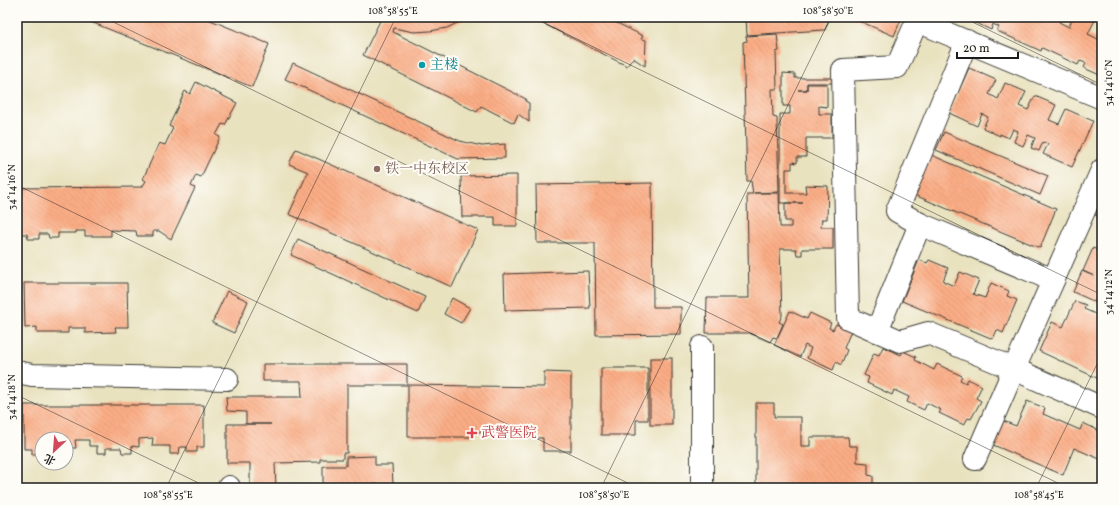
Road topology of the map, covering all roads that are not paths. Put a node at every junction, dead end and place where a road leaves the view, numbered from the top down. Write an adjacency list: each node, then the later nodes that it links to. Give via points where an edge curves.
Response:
1 (967, 41): 2 (street); 4 (street, via 897,211); 6 (street, via 917,21 897,66 843,70 848,318)
2 (1102, 98)
3 (1102, 170): 5 (street)
4 (920, 224): 5 (street); 6 (street)
5 (1053, 280): 8 (street)
6 (877, 331): 8 (street, via 900,341 928,333)
7 (702, 347): 13 (street)
8 (1014, 370): 11 (street); 12 (street)
9 (17, 372): 10 (street, via 32,375)
10 (227, 379)
11 (1102, 408)
12 (975, 459)
13 (702, 488)

